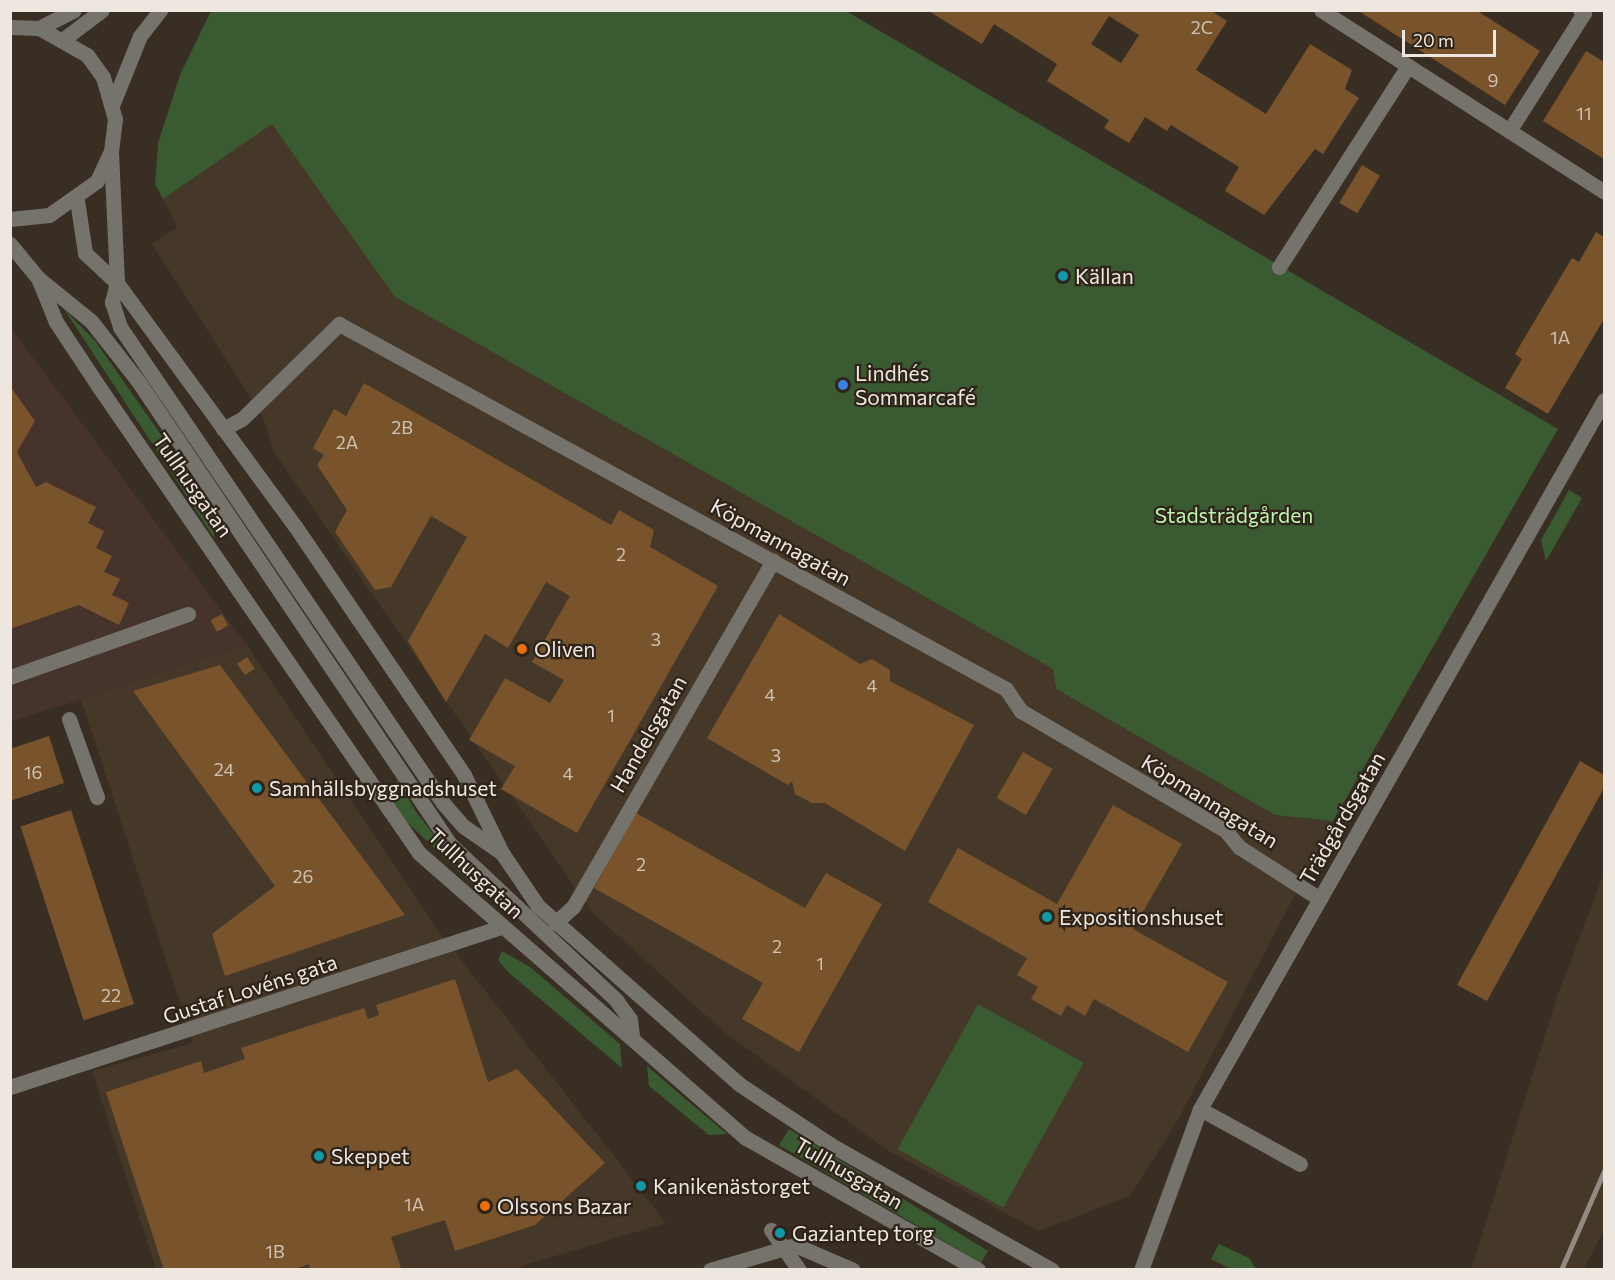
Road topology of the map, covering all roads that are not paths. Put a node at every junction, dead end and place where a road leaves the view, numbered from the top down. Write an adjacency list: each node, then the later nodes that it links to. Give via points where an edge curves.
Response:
1 (74, 10): 7 (street)
2 (102, 10): 8 (street)
3 (160, 10): 10 (street, via 140,36)
4 (1321, 10): 9 (street)
5 (1580, 10): 11 (street, via 1584,13)
6 (10, 27): 7 (street)
7 (39, 28): 8 (street)
8 (65, 38): 10 (street, via 103,77)
9 (1407, 66): 11 (street); 17 (street)
10 (113, 103): 12 (street)
11 (1509, 131): 13 (street)
12 (111, 151): 14 (street, via 97,181); 19 (street)
13 (1605, 192)
14 (77, 200): 15 (street, via 49,215); 19 (street, Tullhusgatan, via 85,253)
15 (10, 219)
16 (10, 244): 18 (street, Tullhusgatan)
17 (1279, 267)
18 (38, 278): 32 (street, Tullhusgatan, via 63,331 387,809 419,853); 33 (street, via 91,321 138,381 450,844 615,1000 630,1019)
19 (117, 283): 21 (street, Tullhusgatan); 23 (street, via 112,302 120,327)
20 (1605, 399): 30 (street, Trädgårdsgatan)
21 (223, 429): 22 (street, Tullhusgatan); 24 (street, Köpmannagatan, via 242,419 339,324)
22 (254, 472): 23 (street); 29 (street, Tullhusgatan, via 464,775)
23 (246, 505): 29 (street, via 443,803 464,826)
24 (773, 561): 30 (street, Köpmannagatan, via 1006,689 1021,711 1226,831 1239,847); 31 (street, Handelsgatan, via 573,907)
25 (188, 614): 26 (street)
26 (10, 677)
27 (69, 719): 28 (street)
28 (97, 797)
29 (502, 853): 31 (street, Tullhusgatan)
30 (1320, 899): 35 (street, Trädgårdsgatan)
31 (555, 923): 43 (street, Tullhusgatan, via 739,1084 831,1145)
32 (501, 927): 33 (street, Tullhusgatan); 34 (street, Gustaf Lovéns gata)
33 (632, 1036): 42 (street, Tullhusgatan, via 746,1138)
34 (10, 1087)
35 (1200, 1109): 36 (street); 44 (street, Trädgårdsgatan)
36 (1300, 1164)
37 (771, 1230): 38 (street)
38 (784, 1248): 39 (street); 40 (street); 41 (street, via 809,1247)
39 (710, 1269)
40 (799, 1269)
41 (853, 1269)
42 (978, 1269)
43 (1052, 1269)
44 (1141, 1269)

